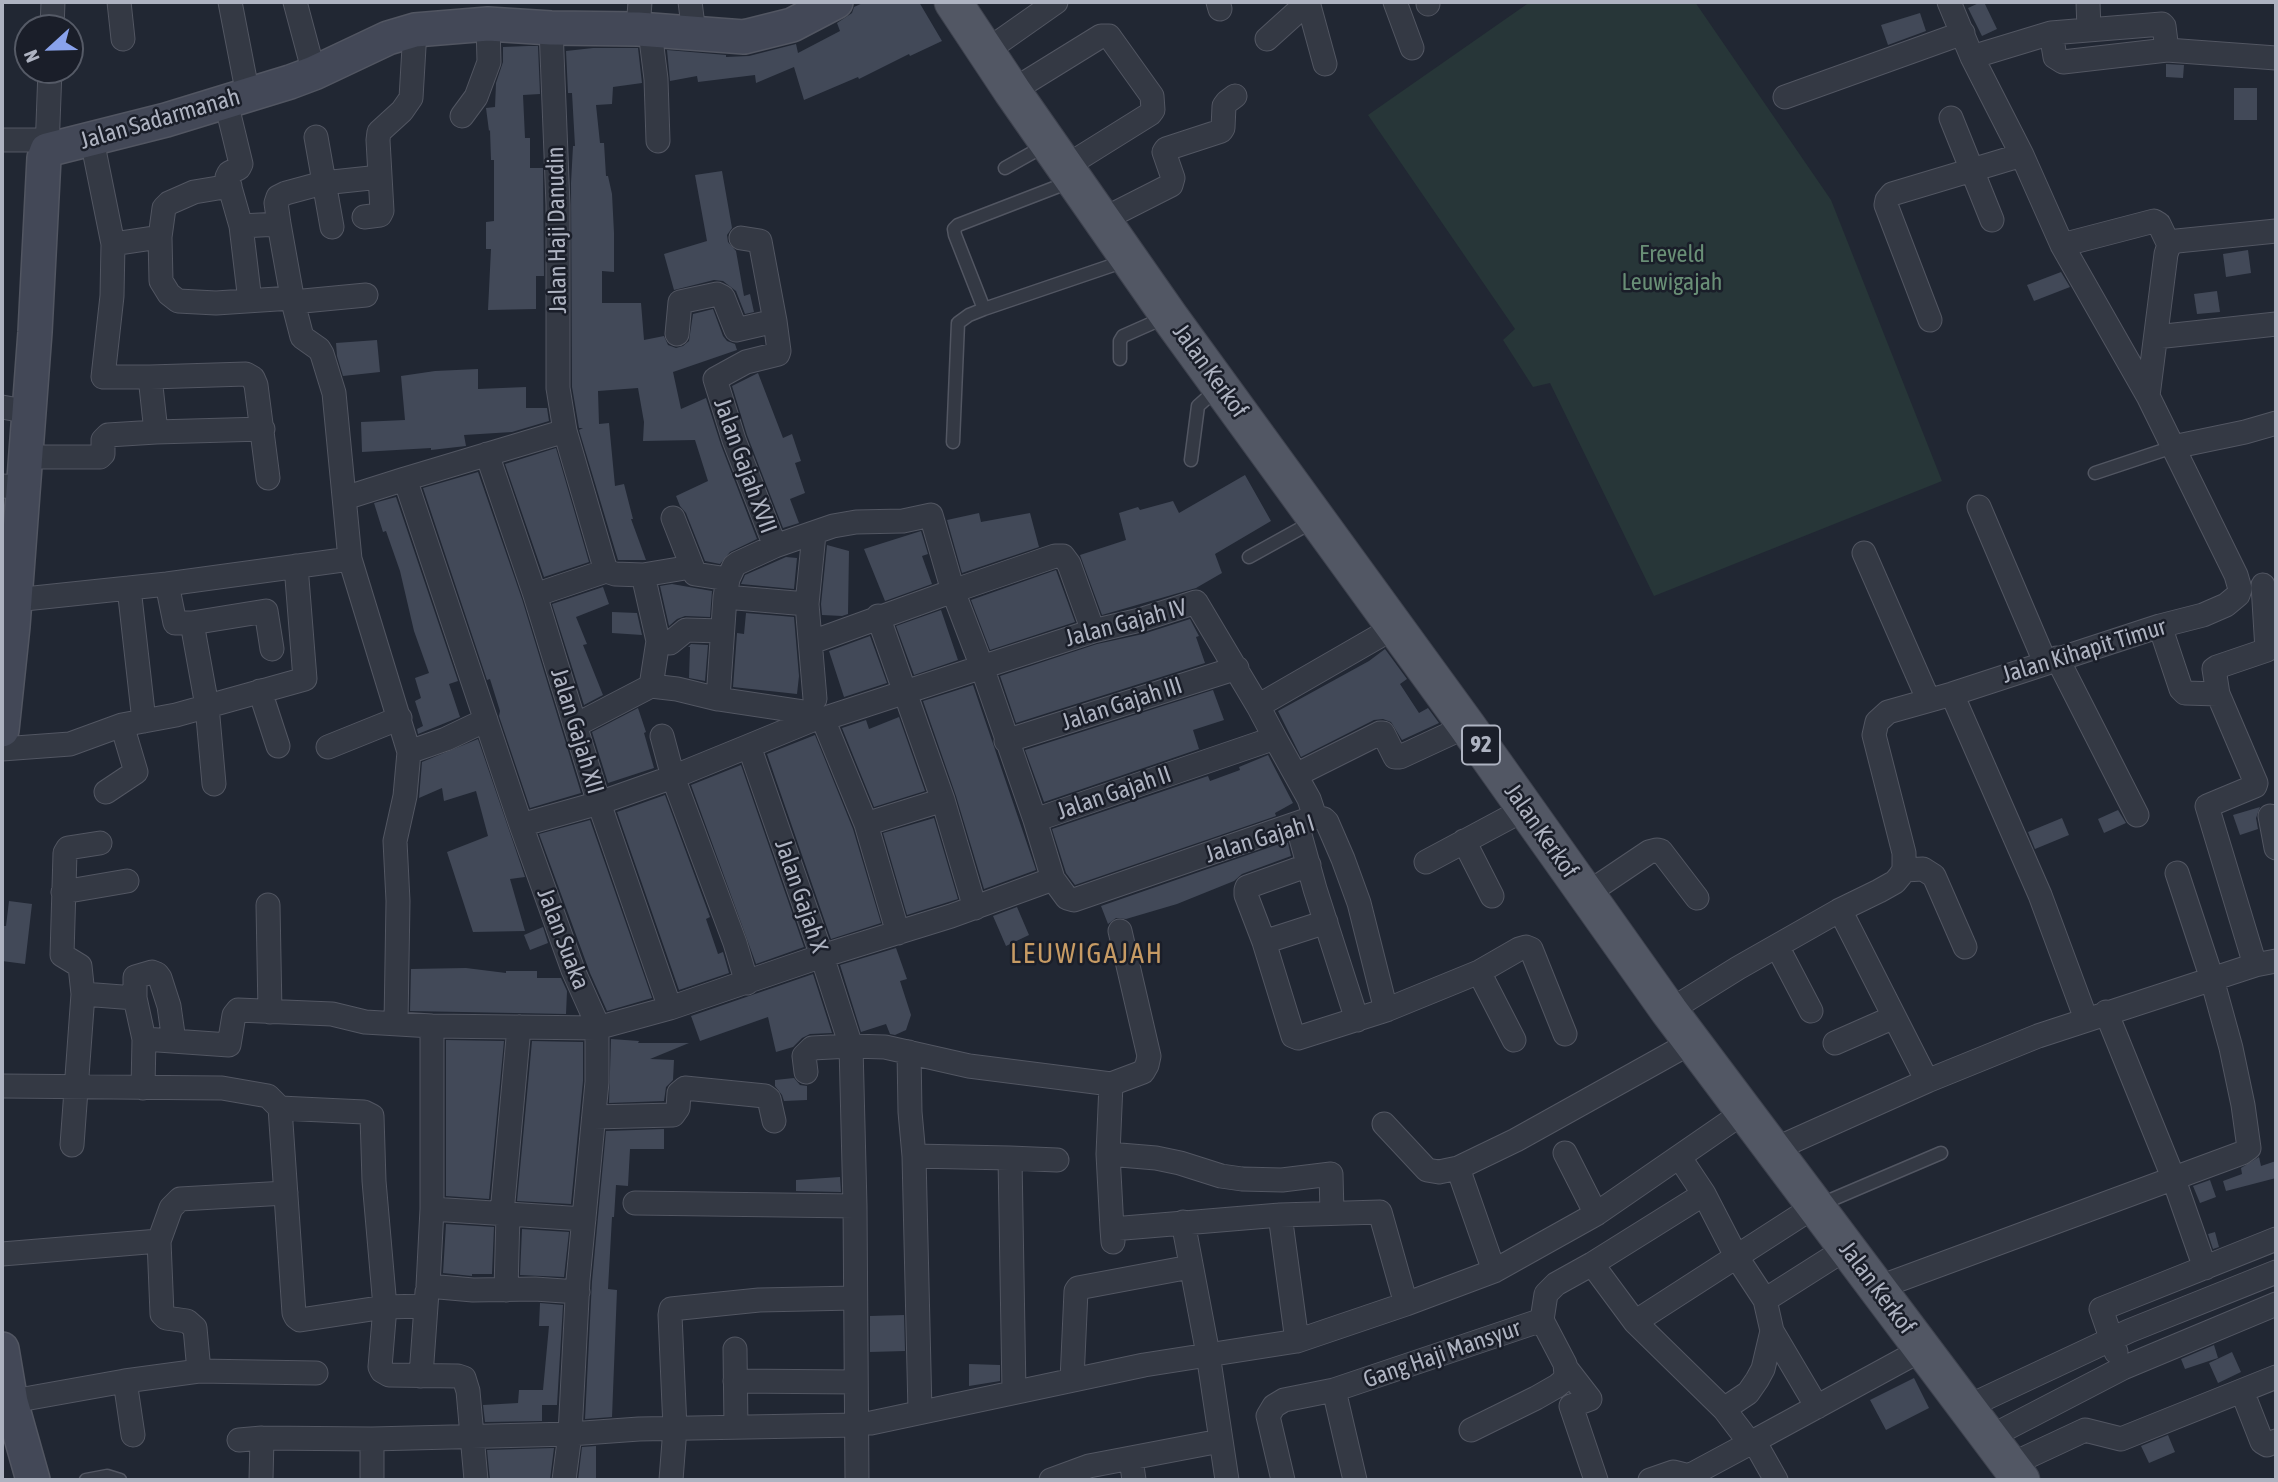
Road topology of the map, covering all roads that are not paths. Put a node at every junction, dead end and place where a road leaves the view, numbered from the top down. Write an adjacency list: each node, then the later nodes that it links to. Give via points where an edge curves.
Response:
1 (119, 2): 19 (street)
2 (230, 2): 32 (street)
3 (295, 2): 27 (street)
4 (836, 2): 12 (main road, Jalan Sadarmanah, via 792,25 744,37)
5 (953, 2): 23 (main road, Jalan Kerkof / 92)
6 (1056, 2): 23 (street)
7 (1308, 2): 20 (street); 26 (street)
8 (1395, 2): 21 (street)
9 (1949, 2): 17 (street)
10 (2088, 2): 16 (street)
11 (477, 17): 14 (main road, Jalan Sadarmanah); 15 (main road, Jalan Sadarmanah); 33 (street, via 489,61 476,96)
12 (692, 17): 13 (main road, Jalan Sadarmanah)
13 (643, 21): 14 (main road, Jalan Sadarmanah); 38 (street, via 656,79)
14 (551, 28): 79 (street, Jalan Haji Danudin, via 558,191 558,388)
15 (415, 30): 27 (main road, Jalan Sadarmanah); 44 (street, via 411,98 379,132)
16 (2089, 30): 18 (street); 22 (street, via 2162,24)
17 (1963, 33): 24 (street); 31 (street)
18 (2051, 33): 22 (street, via 2055,57 2063,62); 24 (street)
19 (123, 39)
20 (1267, 39)
21 (1412, 48)
22 (2166, 50): 25 (street)
23 (985, 52): 29 (main road, Jalan Kerkof / 92)
24 (1972, 57): 40 (street)
25 (2276, 58)
26 (1325, 64)
27 (314, 73): 32 (main road, Jalan Sadarmanah)
28 (49, 84): 39 (street)
29 (1012, 91): 41 (main road, Jalan Kerkof / 92); 41 (street, via 1101,36 1109,36 1152,96 1150,114)
30 (1235, 96): 48 (street, via 1224,106 1221,131 1166,149 1171,185)
31 (1785, 97)
32 (237, 99): 37 (main road, Jalan Sadarmanah); 46 (street, via 241,164 229,173)
33 (462, 116)
34 (1951, 118): 43 (street)
35 (316, 137): 45 (street)
36 (2, 140): 39 (street)
37 (92, 140): 39 (main road, Jalan Sadarmanah); 56 (street)
38 (658, 141)
39 (47, 145): 76 (main road, Jalan Sadarmanah)
40 (2022, 155): 43 (street); 57 (street)
41 (1063, 163): 42 (lane); 48 (main road, Jalan Kerkof / 92); 63 (lane, via 954,229)
42 (1005, 168)
43 (1972, 170): 49 (street); 65 (street, via 1892,194 1887,200)
44 (380, 177): 45 (street); 47 (street, via 382,211)
45 (323, 183): 50 (street, via 278,197); 52 (street)
46 (230, 186): 51 (street); 54 (street, via 194,192 169,203 164,208)
47 (364, 217)
48 (1102, 220): 59 (main road, Jalan Kerkof / 92)
49 (1992, 220)
50 (279, 224): 51 (street); 61 (street)
51 (241, 226): 62 (street)
52 (332, 227)
53 (2276, 231): 58 (street)
54 (160, 237): 56 (street); 62 (street, via 161,281 177,301)
55 (741, 238): 66 (street, via 760,241)
56 (113, 244): 73 (street, via 103,377)
57 (2062, 245): 58 (street, via 2154,221); 75 (street)
58 (2169, 245): 70 (street)
59 (1130, 260): 63 (lane); 64 (main road, Jalan Kerkof / 92)
60 (366, 295): 61 (street)
61 (292, 300): 62 (street); 89 (street, via 302,337 322,354 334,393)
62 (250, 301)
63 (984, 309): 81 (lane, via 958,323)
64 (1169, 316): 71 (lane, via 1123,336); 74 (main road, Jalan Kerkof / 92)
65 (1930, 320)
66 (775, 321): 68 (street); 72 (street, via 778,354)
67 (2276, 324): 70 (street)
68 (736, 330): 69 (street, via 723,297 717,294 680,302); 72 (street)
69 (677, 334)
70 (2156, 337): 75 (street)
71 (1120, 359)
72 (746, 362): 94 (street, Jalan Gajah XVII, via 717,376 715,383)
73 (150, 377): 78 (street, via 246,374 256,384); 80 (street)
74 (1220, 386): 84 (lane, via 1198,406); 92 (main road, Jalan Kerkof / 92)
75 (2148, 396): 82 (street)
76 (15, 409): 86 (main road, Jalan Sadarmanah)
77 (2276, 423): 82 (street)
78 (263, 429): 80 (street); 87 (street)
79 (565, 431): 83 (street); 100 (street, Jalan Haji Danudin)
80 (156, 432): 86 (street, via 108,435 100,457)
81 (953, 442)
82 (2173, 447): 85 (lane); 106 (street)
83 (487, 454): 88 (street); 108 (street, Jalan Gajah XII)
84 (1191, 460)
85 (2095, 473)
86 (17, 477): 113 (main road, Jalan Sadarmanah)
87 (268, 478)
88 (405, 479): 89 (street); 136 (street, Jalan Suaka)
89 (345, 498): 97 (street)
90 (1979, 508): 122 (street)
91 (673, 518): 99 (street)
92 (1317, 520): 96 (lane); 116 (main road, Jalan Kerkof / 92)
93 (814, 534): 94 (street); 107 (street, Jalan Gajah II, via 844,523 931,515); 109 (street)
94 (775, 546): 105 (street, via 738,563)
95 (1864, 553): 131 (street)
96 (1250, 556)
97 (349, 559): 98 (street); 135 (street)
98 (296, 566): 102 (street); 110 (street)
99 (691, 567): 101 (street); 105 (street, via 697,575)
100 (606, 571): 101 (street); 108 (street)
101 (643, 575): 119 (street)
102 (167, 584): 104 (street); 114 (street, via 175,623)
103 (2270, 584): 106 (street); 129 (street, via 2267,650 2217,667)
104 (129, 588): 113 (street); 137 (street)
105 (727, 588): 109 (street); 117 (street)
106 (2240, 589): 115 (street, Jalan Kihapit Timur, via 2226,605)
107 (953, 591): 112 (street); 118 (street, via 1063,556); 123 (street, Jalan Gajah II)
108 (535, 595): 138 (street, Jalan Gajah XII)
109 (807, 604): 120 (street)
110 (300, 607): 111 (street); 126 (street, via 306,679)
111 (266, 611): 114 (street); 121 (street)
112 (878, 616): 120 (street); 127 (street)
113 (10, 617): 140 (main road, Jalan Sadarmanah)
114 (192, 622): 132 (street)
115 (2160, 626): 122 (street, Jalan Kihapit Timur); 129 (street, via 2182,691)
116 (1395, 627): 133 (street); 139 (main road, Jalan Kerkof / 92)
117 (722, 631): 119 (street, via 689,629 670,643); 130 (street)
118 (1093, 631): 123 (street, Jalan Gajah IV); 124 (street, Jalan Gajah IV, via 1196,602)
119 (658, 641): 125 (street)
120 (812, 642): 134 (street)
121 (272, 649)
122 (2051, 660): 128 (street, Jalan Kihapit Timur); 156 (street)
123 (982, 667): 127 (street); 143 (street, Jalan Gajah II)
124 (1237, 668): 133 (street, Jalan Gajah IV); 143 (street, Jalan Gajah III)
125 (651, 686): 130 (street); 138 (street)
126 (260, 691): 132 (street); 144 (street)
127 (906, 693): 134 (street); 153 (street)
128 (1952, 694): 131 (street, Jalan Kihapit Timur); 196 (street)
129 (2218, 695): 185 (street, via 2256,783 2207,807)
130 (718, 699): 134 (street)
131 (1928, 699): 167 (street, Jalan Kihapit Timur, via 1888,712 1874,728 1904,853)
132 (207, 706): 137 (street); 151 (street)
133 (1258, 706): 142 (street)
134 (819, 713): 145 (street); 160 (street)
135 (400, 718): 146 (street); 148 (street)
136 (486, 720): 148 (street); 161 (street, Jalan Suaka)
137 (133, 723): 147 (street, via 71,744); 152 (street, via 136,772)
138 (576, 725): 154 (street, Jalan Gajah XII)
139 (1467, 726): 149 (street, via 1397,758 1380,733); 155 (main road, Jalan Kerkof / 92)
140 (2, 730)
141 (662, 736): 150 (street)
142 (1275, 738): 149 (street); 158 (street, Jalan Gajah II)
143 (1006, 741): 158 (street, Jalan Gajah II)
144 (278, 746)
145 (749, 746): 150 (street); 184 (street, Jalan Gajah X)
146 (328, 747)
147 (2, 749)
148 (409, 752): 199 (street, via 395,841)
149 (1296, 775): 159 (street, via 1308,799)
150 (673, 777): 154 (street); 188 (street)
151 (214, 783)
152 (106, 792)
153 (943, 800): 160 (street); 176 (street)
154 (599, 803): 161 (street); 191 (street, Jalan Gajah XII)
155 (1525, 809): 162 (street); 172 (main road, Jalan Kerkof / 92)
156 (2137, 815)
157 (2270, 817): 164 (street)
158 (1035, 820): 169 (street)
159 (1306, 821): 166 (street); 169 (street, Jalan Gajah I, via 1074,900 1067,898); 192 (street, Jalan Gajah I, via 1327,822 1343,859)
160 (866, 824): 180 (street)
161 (521, 825): 202 (street, Jalan Suaka)
162 (1464, 841): 165 (street); 173 (street)
163 (100, 843): 171 (street, via 66,850)
164 (2276, 847)
165 (1426, 862)
166 (1309, 865): 178 (street); 181 (street, via 1247,887)
167 (1904, 870): 177 (street, via 1895,882); 183 (street, via 1923,869 1934,876)
168 (2176, 873): 187 (street)
169 (1053, 879): 176 (street)
170 (127, 881): 171 (street)
171 (63, 892): 189 (street, via 62,955 80,966)
172 (1585, 895): 174 (street, via 1657,850); 193 (main road, Jalan Kerkof / 92)
173 (1492, 896)
174 (1697, 898)
175 (268, 905): 195 (street)
176 (975, 908): 180 (street)
177 (1840, 910): 182 (street); 197 (street)
178 (1326, 922): 181 (street); 198 (street)
179 (1120, 931): 213 (street, via 1149,1056 1143,1072)
180 (898, 933): 184 (street)
181 (1264, 942): 198 (street, via 1293,1036)
182 (1777, 946): 193 (street); 194 (street)
183 (1965, 947)
184 (822, 956): 188 (street); 209 (street, Jalan Gajah X)
185 (2266, 963): 187 (street)
186 (1479, 972): 192 (street); 203 (street, via 1519,949 1531,949); 205 (street)
187 (2212, 979): 196 (street); 232 (street, via 2250,1146 2242,1153)
188 (747, 983): 191 (street)
189 (83, 994): 190 (street); 215 (street)
190 (135, 998): 204 (street); 206 (street, via 135,977 157,974 169,1006)
191 (670, 1008): 202 (street)
192 (1386, 1010): 198 (street)
193 (1669, 1011): 207 (main road, Jalan Kerkof / 92)
194 (1811, 1011)
195 (270, 1012): 199 (street); 206 (street, via 235,1012 229,1045)
196 (2096, 1016): 212 (street); 232 (street)
197 (1894, 1017): 208 (street); 212 (street)
198 (1357, 1020)
199 (396, 1023): 200 (street)
200 (432, 1026): 201 (street); 238 (street)
201 (519, 1027): 202 (street); 240 (street)
202 (597, 1028): 219 (street, Jalan Suaka)
203 (1565, 1034)
204 (144, 1039): 206 (street); 216 (street)
205 (1514, 1040)
206 (174, 1041)
207 (1692, 1042): 218 (main road, Jalan Kerkof / 92); 231 (street)
208 (1835, 1043)
209 (850, 1046): 210 (street); 211 (street, via 812,1048 804,1056); 236 (street, Jalan Gajah X)
210 (909, 1052): 213 (street, via 970,1066); 227 (street)
211 (806, 1072)
212 (1927, 1081): 223 (street)
213 (1111, 1084): 226 (street)
214 (2, 1086): 215 (street)
215 (76, 1088): 216 (street); 222 (street)
216 (143, 1088): 217 (street, via 222,1088 264,1094)
217 (279, 1108): 233 (street); 263 (street, via 372,1116)
218 (1744, 1112): 223 (main road, Jalan Kerkof / 92); 229 (street)
219 (594, 1117): 220 (street, via 673,1115 685,1088 765,1096); 243 (street, Jalan Suaka)
220 (774, 1121)
221 (1384, 1124): 231 (street, via 1427,1170)
222 (72, 1145)
223 (1773, 1150): 237 (main road, Jalan Kerkof / 92)
224 (1565, 1153): 241 (street)
225 (1941, 1153): 237 (lane)
226 (1108, 1154): 239 (street, via 1156,1158 1242,1179 1331,1174); 244 (street, via 1112,1236)
227 (914, 1156): 228 (street); 290 (street)
228 (1010, 1158): 230 (street); 285 (street)
229 (1679, 1158): 234 (street); 241 (street)
230 (1057, 1160)
231 (1458, 1168): 253 (street)
232 (2173, 1177): 252 (street); 255 (street)
233 (286, 1194): 246 (street, via 180,1199 171,1208); 263 (street, via 296,1317)
234 (1704, 1194): 249 (street); 250 (street, Gang Haji Mansyur)
235 (635, 1203): 236 (street)
236 (855, 1206): 259 (street, Jalan Gajah X)
237 (1815, 1206): 247 (main road, Jalan Kerkof / 92); 249 (street)
238 (432, 1209): 240 (street); 258 (street)
239 (1332, 1213): 242 (street); 261 (street, via 1380,1212)
240 (505, 1214): 243 (street); 256 (street)
241 (1596, 1214): 253 (street)
242 (1280, 1215): 244 (street); 268 (street)
243 (584, 1219): 257 (street, Jalan Suaka)
244 (1183, 1222): 251 (street)
245 (2276, 1239): 252 (street)
246 (159, 1241): 248 (street); 275 (street, via 162,1314 195,1328)
247 (1847, 1248): 255 (main road, Jalan Kerkof / 92); 260 (street)
248 (2, 1254)
249 (1736, 1256): 260 (street); 265 (street)
250 (1592, 1264): 264 (street, Gang Haji Mansyur, via 1556,1283 1546,1294); 265 (street)
251 (1190, 1267): 272 (street); 279 (street, via 1078,1288)
252 (2204, 1268): 267 (street, via 2101,1310)
253 (1494, 1271): 261 (street)
254 (2276, 1272): 267 (street)
255 (1877, 1288): 271 (main road, Jalan Kerkof / 92)
256 (506, 1290): 257 (street); 258 (street)
257 (578, 1292): 295 (street, Jalan Suaka)
258 (426, 1296): 263 (street); 277 (street)
259 (855, 1298): 282 (street, Jalan Gajah X); 293 (street, via 674,1307 670,1315)
260 (1766, 1300): 266 (street)
261 (1406, 1304): 268 (street)
262 (2276, 1304): 274 (street)
263 (385, 1307): 277 (street, via 381,1370 389,1375)
264 (1542, 1320): 273 (street); 283 (street, Gang Haji Mansyur)
265 (1635, 1322): 289 (street)
266 (1772, 1331): 287 (street); 289 (street, via 1757,1380 1748,1393)
267 (2110, 1339): 274 (street); 288 (street)
268 (1297, 1340): 272 (street)
269 (2, 1349): 286 (main road)
270 (735, 1349): 281 (street)
271 (1923, 1349): 287 (street); 288 (main road, Jalan Kerkof / 92)
272 (1208, 1354): 279 (street); 301 (street)
273 (1566, 1368): 294 (street, via 1558,1386); 319 (street, via 1590,1399 1571,1406)
274 (2123, 1368): 304 (street)
275 (199, 1371): 276 (street); 280 (street)
276 (316, 1373)
277 (421, 1376): 297 (street, via 464,1378)
278 (2276, 1377): 284 (street)
279 (1072, 1380): 285 (street)
280 (125, 1381): 286 (street); 296 (street)
281 (735, 1381): 282 (street); 292 (street)
282 (856, 1382): 291 (street, Jalan Gajah X)
283 (1334, 1390): 317 (street, Gang Haji Mansyur, via 1274,1406 1269,1416); 318 (street)
284 (2242, 1391): 302 (street, via 2262,1443); 304 (street, via 2121,1439 2085,1430)
285 (1014, 1392): 290 (street)
286 (6, 1402): 306 (main road)
287 (1817, 1407): 303 (street)
288 (1967, 1407): 304 (main road, Jalan Kerkof / 92)
289 (1724, 1409): 303 (street)
290 (920, 1412): 291 (street)
291 (864, 1424): 292 (street); 314 (street, Jalan Gajah X)
292 (736, 1427): 293 (street)
293 (675, 1429): 295 (street); 313 (street)
294 (1471, 1430)
295 (570, 1434): 297 (street); 312 (street, Jalan Suaka)
296 (134, 1435)
297 (473, 1436): 299 (street); 311 (street)
298 (262, 1438): 299 (street); 300 (street); 309 (street)
299 (372, 1439): 310 (street)
300 (239, 1440)
301 (1220, 1441): 305 (street); 316 (street)
302 (2276, 1441)
303 (1752, 1442): 320 (street, via 1689,1476 1673,1472); 321 (street)
304 (2007, 1460)
305 (1133, 1470): 315 (street, via 1089,1466)
306 (33, 1480)
307 (86, 1480): 308 (lane, via 107,1476)
308 (120, 1480)
309 (261, 1480)
310 (372, 1480)
311 (476, 1480)
312 (564, 1480)
313 (671, 1480)
314 (858, 1480)
315 (1051, 1480)
316 (1227, 1480)
317 (1283, 1480)
318 (1355, 1480)
319 (1595, 1480)
320 (1650, 1480)
321 (1776, 1480)

